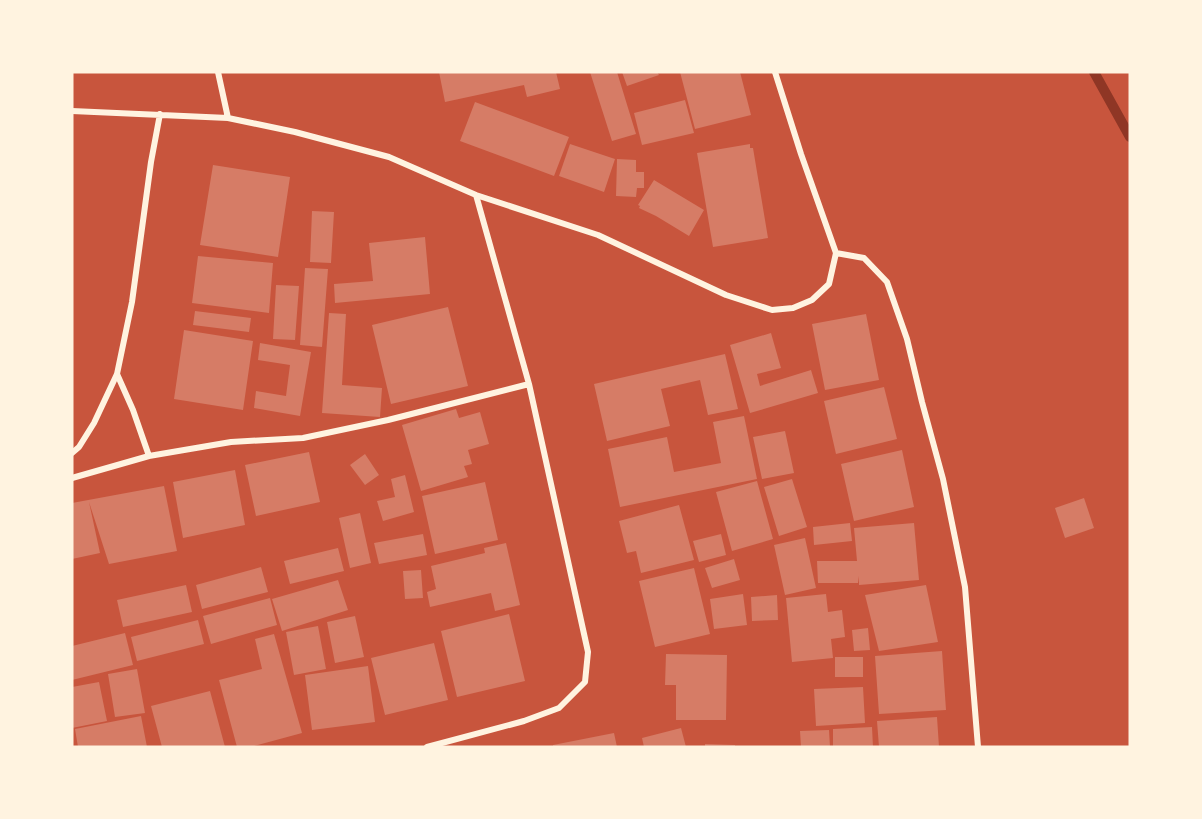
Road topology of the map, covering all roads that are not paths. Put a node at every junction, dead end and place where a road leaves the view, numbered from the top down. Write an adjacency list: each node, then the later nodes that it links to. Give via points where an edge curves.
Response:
1 (218, 72): 5 (street)
2 (775, 72): 7 (street)
3 (72, 111): 4 (street)
4 (160, 114): 5 (street); 8 (street, via 132,302)
5 (228, 118): 6 (street, via 389,158)
6 (476, 195): 7 (street, via 598,235 726,295 772,310 793,308 812,300 829,284); 9 (street)
7 (836, 253): 14 (street, via 864,258 887,282 907,339 943,479 965,587)
8 (117, 374): 10 (street, via 94,423); 11 (street)
9 (529, 384): 11 (street, via 303,438 231,442); 13 (street, via 588,652 585,682 559,708)
10 (72, 453)
11 (149, 456): 12 (street)
12 (72, 478)
13 (427, 747)
14 (978, 747)

